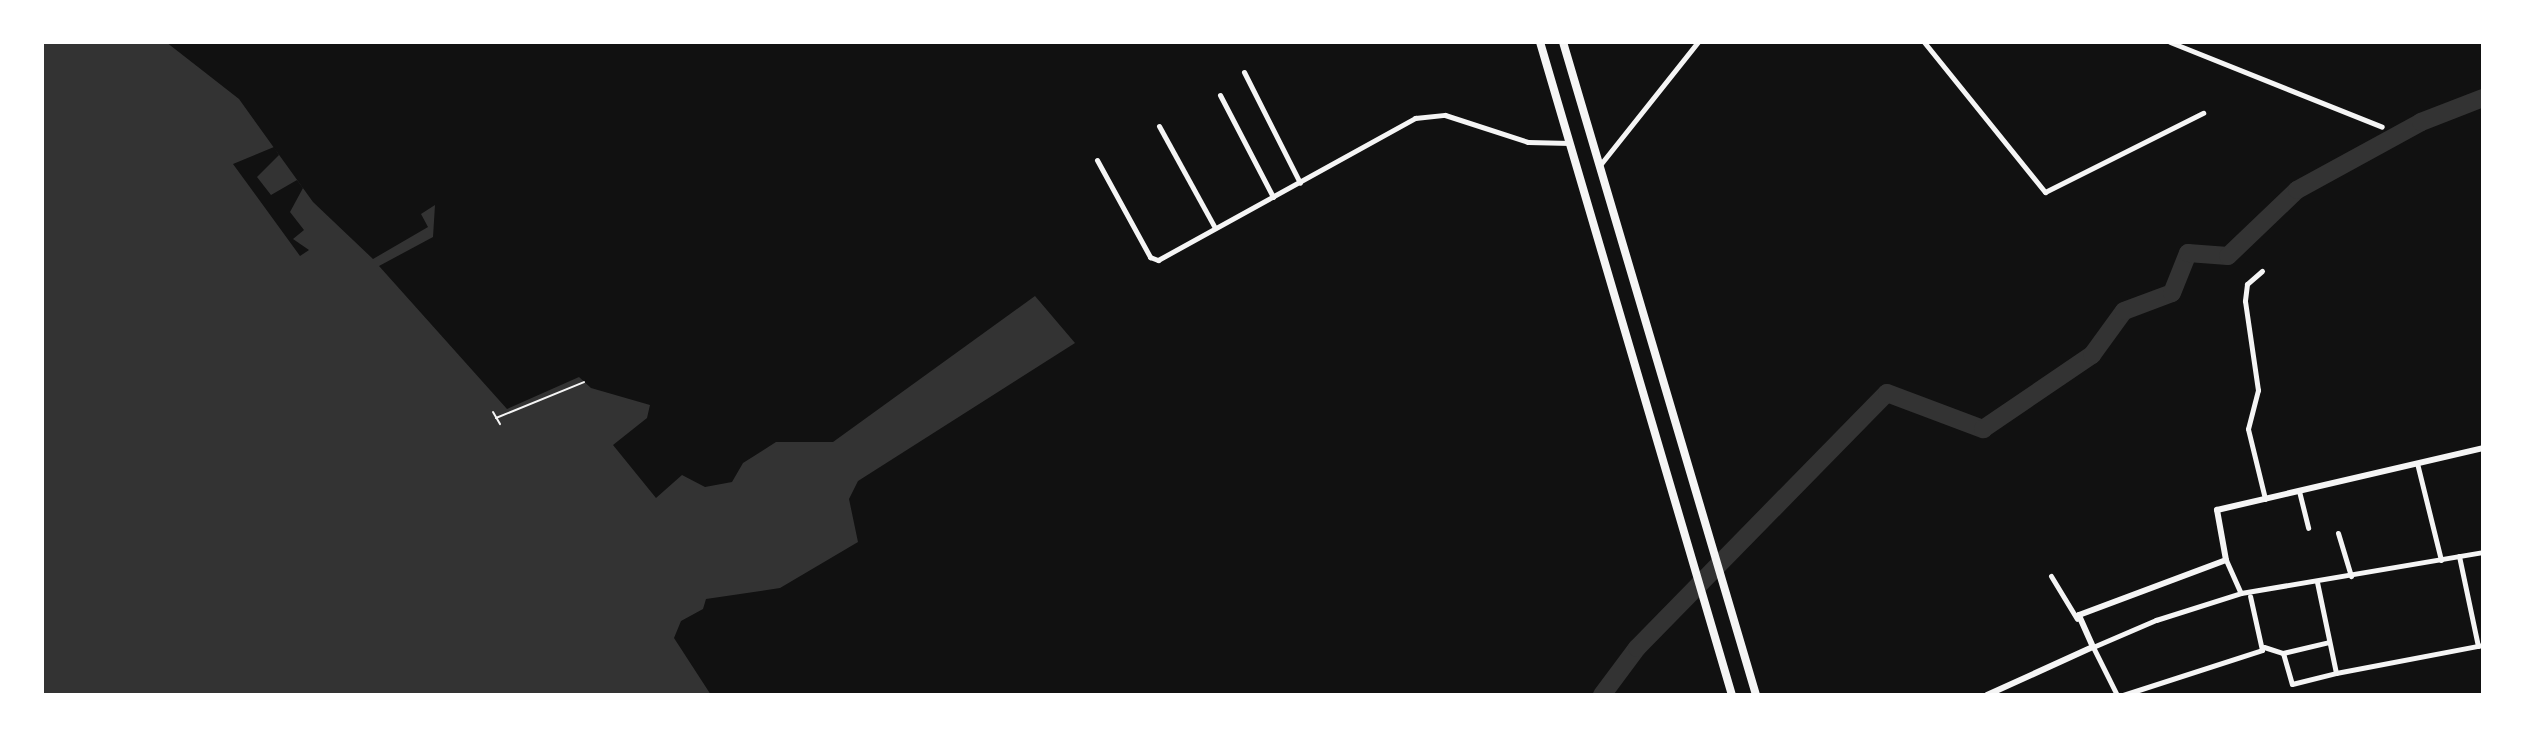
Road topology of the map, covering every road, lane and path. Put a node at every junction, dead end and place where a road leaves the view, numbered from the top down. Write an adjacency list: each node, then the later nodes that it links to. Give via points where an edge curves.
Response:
1 (1540, 42): 11 (main road)
2 (1563, 42): 13 (main road)
3 (1698, 42): 13 (street)
4 (1924, 42): 8 (street, via 2045,192)
5 (2170, 42): 10 (street)
6 (1244, 72): 14 (street)
7 (1220, 95): 15 (street)
8 (2203, 113)
9 (1159, 126): 16 (street)
10 (2382, 127)
11 (1570, 143): 14 (street, via 1546,145 1433,115); 44 (main road)
12 (1097, 160): 16 (street, via 1150,257 1158,260)
13 (1600, 165): 45 (main road)
14 (1300, 183): 15 (street)
15 (1273, 197): 16 (street)
16 (1215, 228)
17 (2262, 271): 25 (street, via 2247,284 2245,301 2258,390 2248,429)
18 (584, 382): 20 (path)
19 (493, 412): 20 (path)
20 (496, 418): 21 (path)
21 (500, 424)
22 (2483, 448): 23 (street)
23 (2417, 463): 24 (street); 31 (street)
24 (2299, 491): 25 (street); 26 (street)
25 (2265, 499): 30 (street, via 2217,510)
26 (2308, 528)
27 (2338, 533): 33 (street)
28 (2483, 552): 29 (street)
29 (2459, 556): 31 (street); 39 (street)
30 (2226, 560): 35 (street); 37 (street)
31 (2441, 560): 33 (street)
32 (2051, 576): 37 (street)
33 (2351, 576): 34 (street)
34 (2317, 582): 36 (street); 38 (street)
35 (2241, 593): 36 (street); 40 (street)
36 (2250, 596): 41 (street)
37 (2077, 619): 40 (street)
38 (2329, 642): 42 (street); 43 (street)
39 (2481, 646): 43 (street)
40 (2093, 647): 46 (street); 47 (street)
41 (2264, 647): 42 (street); 47 (street)
42 (2283, 653): 43 (street, via 2292,684)
43 (2336, 673)
44 (1732, 695)
45 (1756, 695)
46 (1987, 695)
47 (2120, 695)

